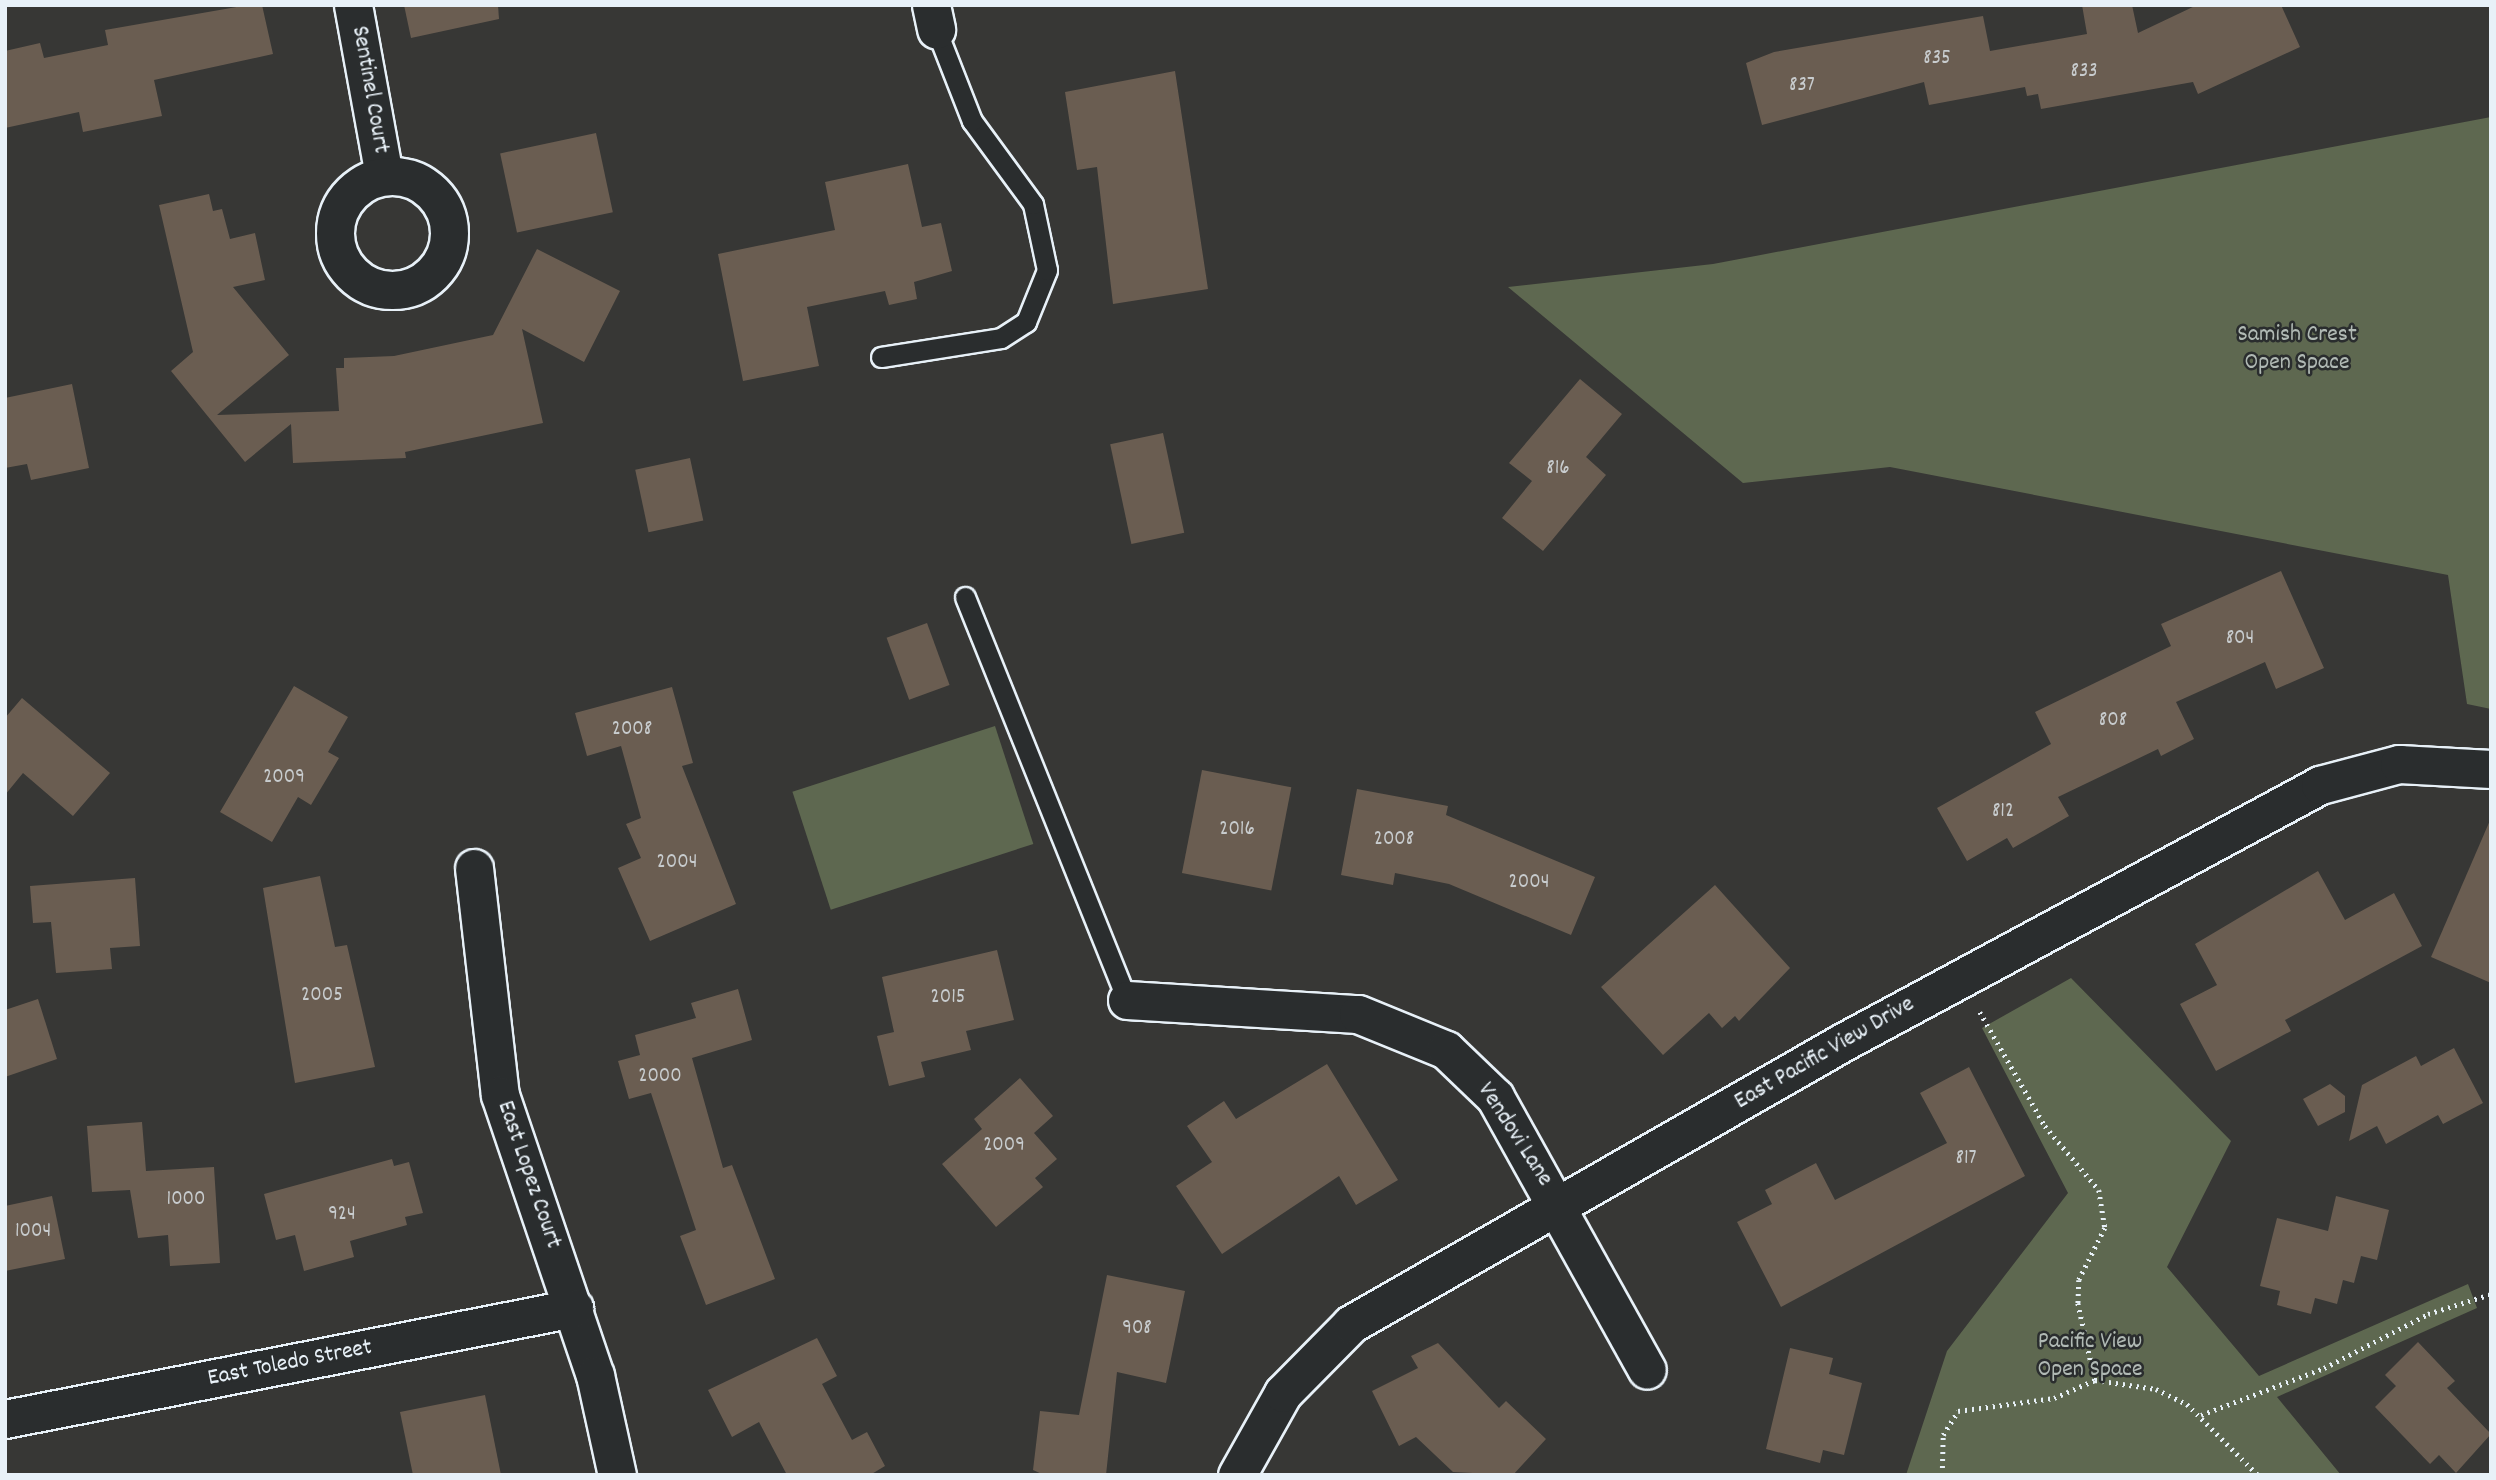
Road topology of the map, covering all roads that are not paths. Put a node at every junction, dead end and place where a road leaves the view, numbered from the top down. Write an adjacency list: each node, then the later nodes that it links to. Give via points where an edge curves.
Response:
1 (353, 5): 3 (street, Sentinel Court)
2 (933, 17): 4 (lane, via 972,121 1033,204 1047,270 1026,322 1001,338)
3 (384, 175)
4 (881, 357)
5 (965, 597): 8 (lane)
6 (2491, 768): 9 (street, East Pacific View Drive, via 2399,764 2320,785 1961,978)
7 (474, 868): 10 (street, East Lopez Court, via 500,1096)
8 (1126, 1000): 9 (street, Vendovi Lane, via 1358,1014 1421,1036 1463,1064 1494,1097)
9 (1560, 1207): 11 (street, Vendovi Lane); 14 (street, East Pacific View Drive, via 1350,1324 1283,1393)
10 (574, 1308): 12 (street, East Toledo Street); 13 (street, East Lopez Court)
11 (1647, 1370)
12 (5, 1419)
13 (617, 1475)
14 (1237, 1475)

